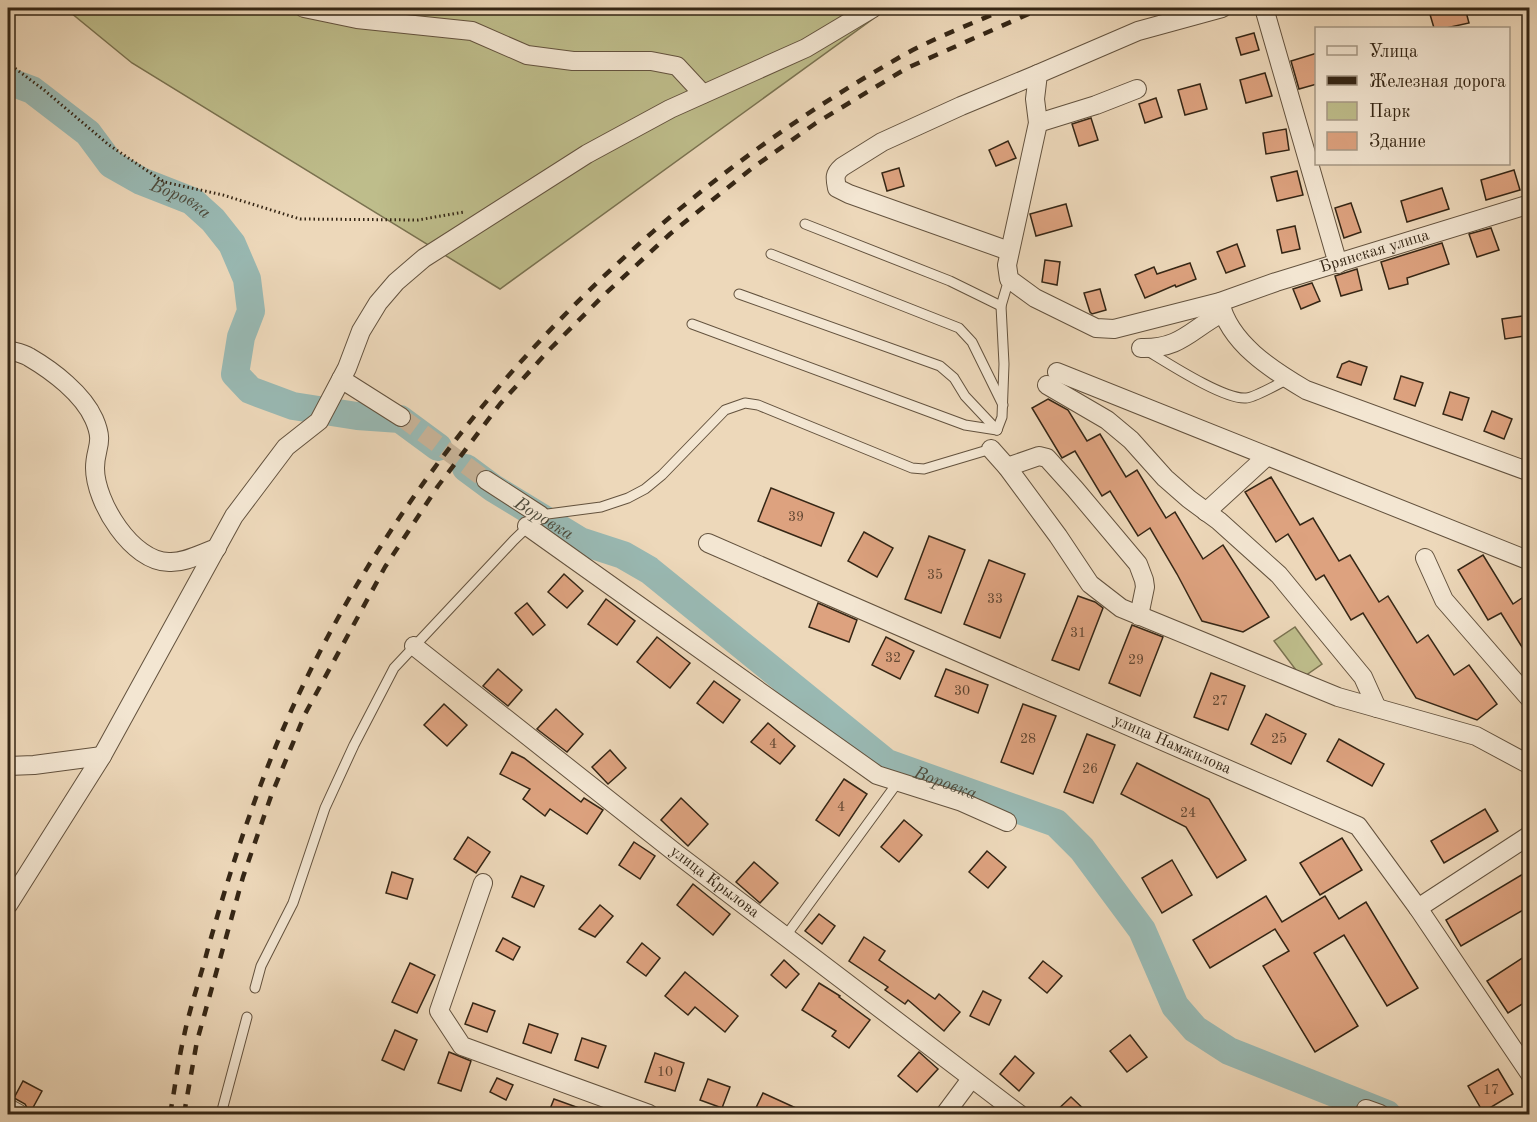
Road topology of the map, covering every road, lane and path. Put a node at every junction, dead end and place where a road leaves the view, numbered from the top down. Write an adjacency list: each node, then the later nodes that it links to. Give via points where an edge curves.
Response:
1 (304, 8): 8 (street, via 357,19 472,31 527,55 573,61 651,61 677,66)
2 (873, 8): 8 (street, via 806,48)
3 (1222, 8): 6 (street, via 1138,31)
4 (1264, 8): 15 (street)
5 (8, 63): 11 (path, via 109,145 164,182 224,195 300,219 418,220)
6 (1038, 74): 9 (street); 13 (street, via 882,142 842,167 835,178 837,188 849,194)
7 (1137, 89): 9 (street)
8 (703, 94): 23 (street, via 587,154 424,258 378,303 361,331)
9 (1038, 123): 13 (street)
10 (1530, 204): 15 (street, Брянская улица)
11 (474, 210)
12 (805, 224): 18 (lane, via 950,281)
13 (1008, 251): 16 (street)
14 (771, 254): 25 (lane, via 959,328 972,342)
15 (1338, 264): 19 (street, Брянская улица, via 1276,282)
16 (1009, 279): 18 (lane); 19 (street, via 1035,298 1096,328 1114,329)
17 (739, 294): 27 (lane, via 940,366)
18 (1001, 306): 25 (lane)
19 (1221, 308): 21 (street, via 1176,343); 24 (street, via 1230,329)
20 (692, 324): 27 (lane, via 965,425)
21 (1141, 348): 24 (lane, via 1204,383 1246,399)
22 (8, 350): 36 (street, via 27,356 60,380 94,418 101,442 95,468 101,497 115,525 135,547 168,563)
23 (341, 379): 26 (street); 36 (street, via 319,421 286,447 234,516)
24 (1288, 379): 31 (street, via 1306,390)
25 (1003, 405): 27 (lane)
26 (400, 417)
27 (997, 430)
28 (991, 449): 30 (street); 34 (lane, via 924,469 912,468 746,403 725,410 645,489 601,507)
29 (1266, 457): 33 (street); 33 (street, via 1052,378 1131,440 1165,478); 38 (street)
30 (1007, 467): 39 (street, via 1090,584 1121,608); 39 (street, via 1039,456 1047,458 1076,489 1137,564 1145,586)
31 (1530, 472)
32 (486, 480): 34 (street)
33 (1206, 512): 42 (street, via 1279,575 1364,677)
34 (532, 522): 40 (lane); 46 (street, via 877,775)
35 (708, 543): 51 (street, улица Намжилова, via 1358,826)
36 (217, 548): 43 (street)
37 (1425, 558): 41 (street, via 1444,600)
38 (1530, 561)
39 (1139, 616): 42 (street, via 1338,697)
40 (414, 646): 52 (street, улица Крылова); 53 (lane, via 394,668 354,745 325,808 293,903 261,966)
41 (1530, 699)
42 (1377, 708): 44 (street, via 1476,736)
43 (102, 756): 45 (street); 50 (street)
44 (1530, 765)
45 (8, 766)
46 (898, 782): 47 (street, via 962,802); 52 (lane)
47 (1007, 822)
48 (1530, 835): 51 (street)
49 (483, 883): 60 (street, via 439,1011 462,1046)
50 (8, 905)
51 (1418, 908): 55 (street, улица Намжилова)
52 (785, 937): 56 (street, улица Крылова)
53 (255, 988)
54 (247, 1017): 59 (lane)
55 (1530, 1074)
56 (971, 1079): 61 (street); 62 (street, улица Крылова)
57 (8, 1108): 58 (street)
58 (19, 1114)
59 (221, 1114)
60 (649, 1114)
61 (945, 1114)
62 (1019, 1114)

